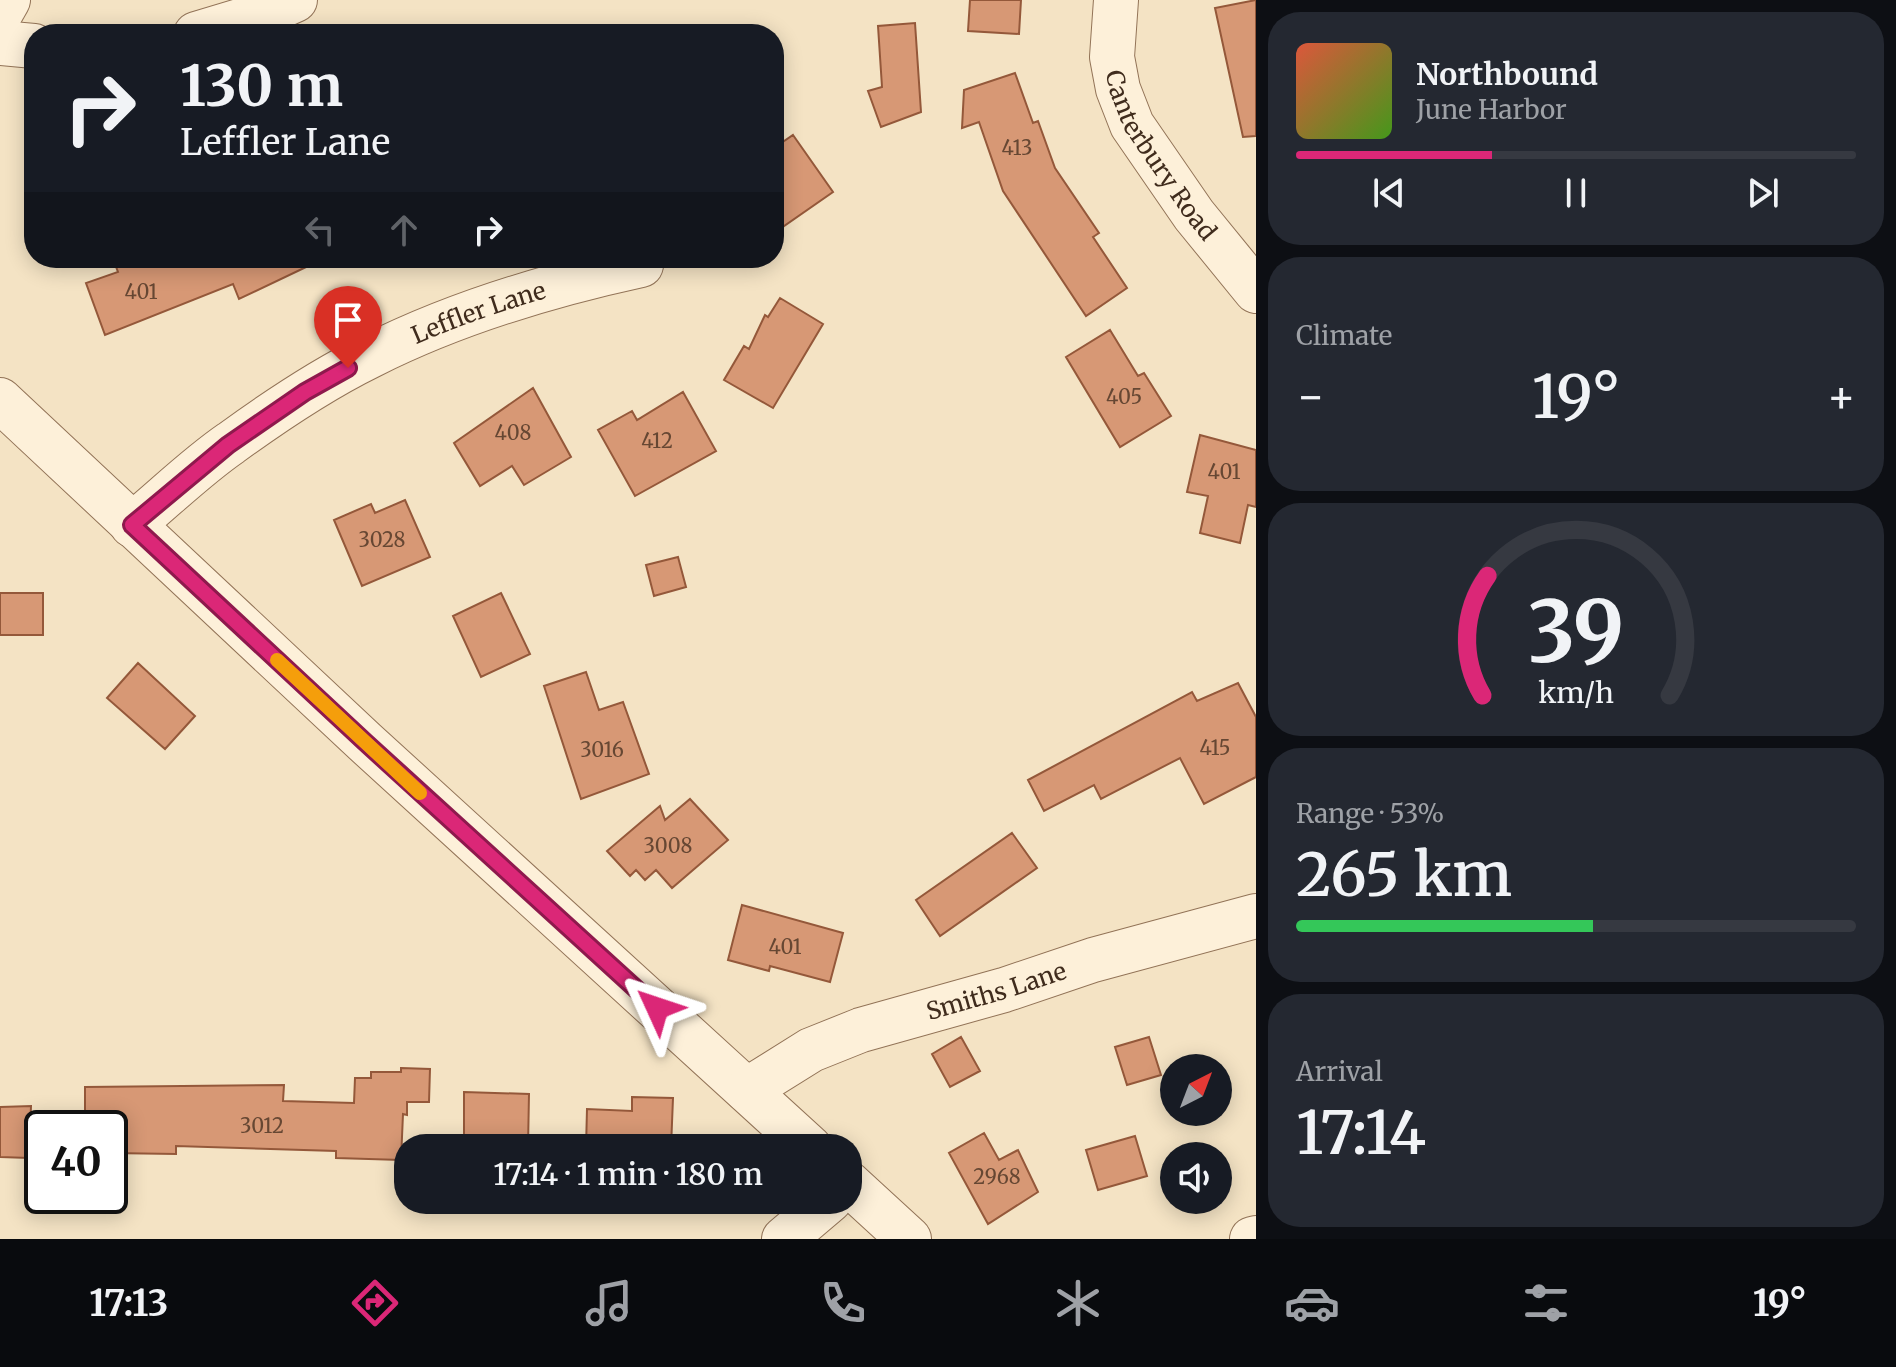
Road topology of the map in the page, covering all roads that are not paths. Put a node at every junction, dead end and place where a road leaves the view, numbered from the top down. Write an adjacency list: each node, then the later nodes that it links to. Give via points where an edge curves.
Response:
1 (8, 0): 4 (street)
2 (295, 0): 5 (street)
3 (1116, 0): 9 (street, Canterbury Road, via 1112,57 1132,125 1194,215)
4 (0, 14)
5 (229, 24)
6 (0, 43): 7 (street)
7 (24, 45)
8 (629, 268): 11 (street, Leffler Lane, via 521,296 370,356 305,392 228,445)
9 (1256, 291)
10 (0, 400): 11 (street)
11 (132, 525): 13 (street)
12 (1256, 916): 13 (street, Smiths Lane, via 861,1030 811,1050)
13 (747, 1090): 14 (street)
14 (795, 1134)
15 (862, 1196): 18 (street)
16 (813, 1214): 17 (street)
17 (784, 1239)
18 (909, 1239)

